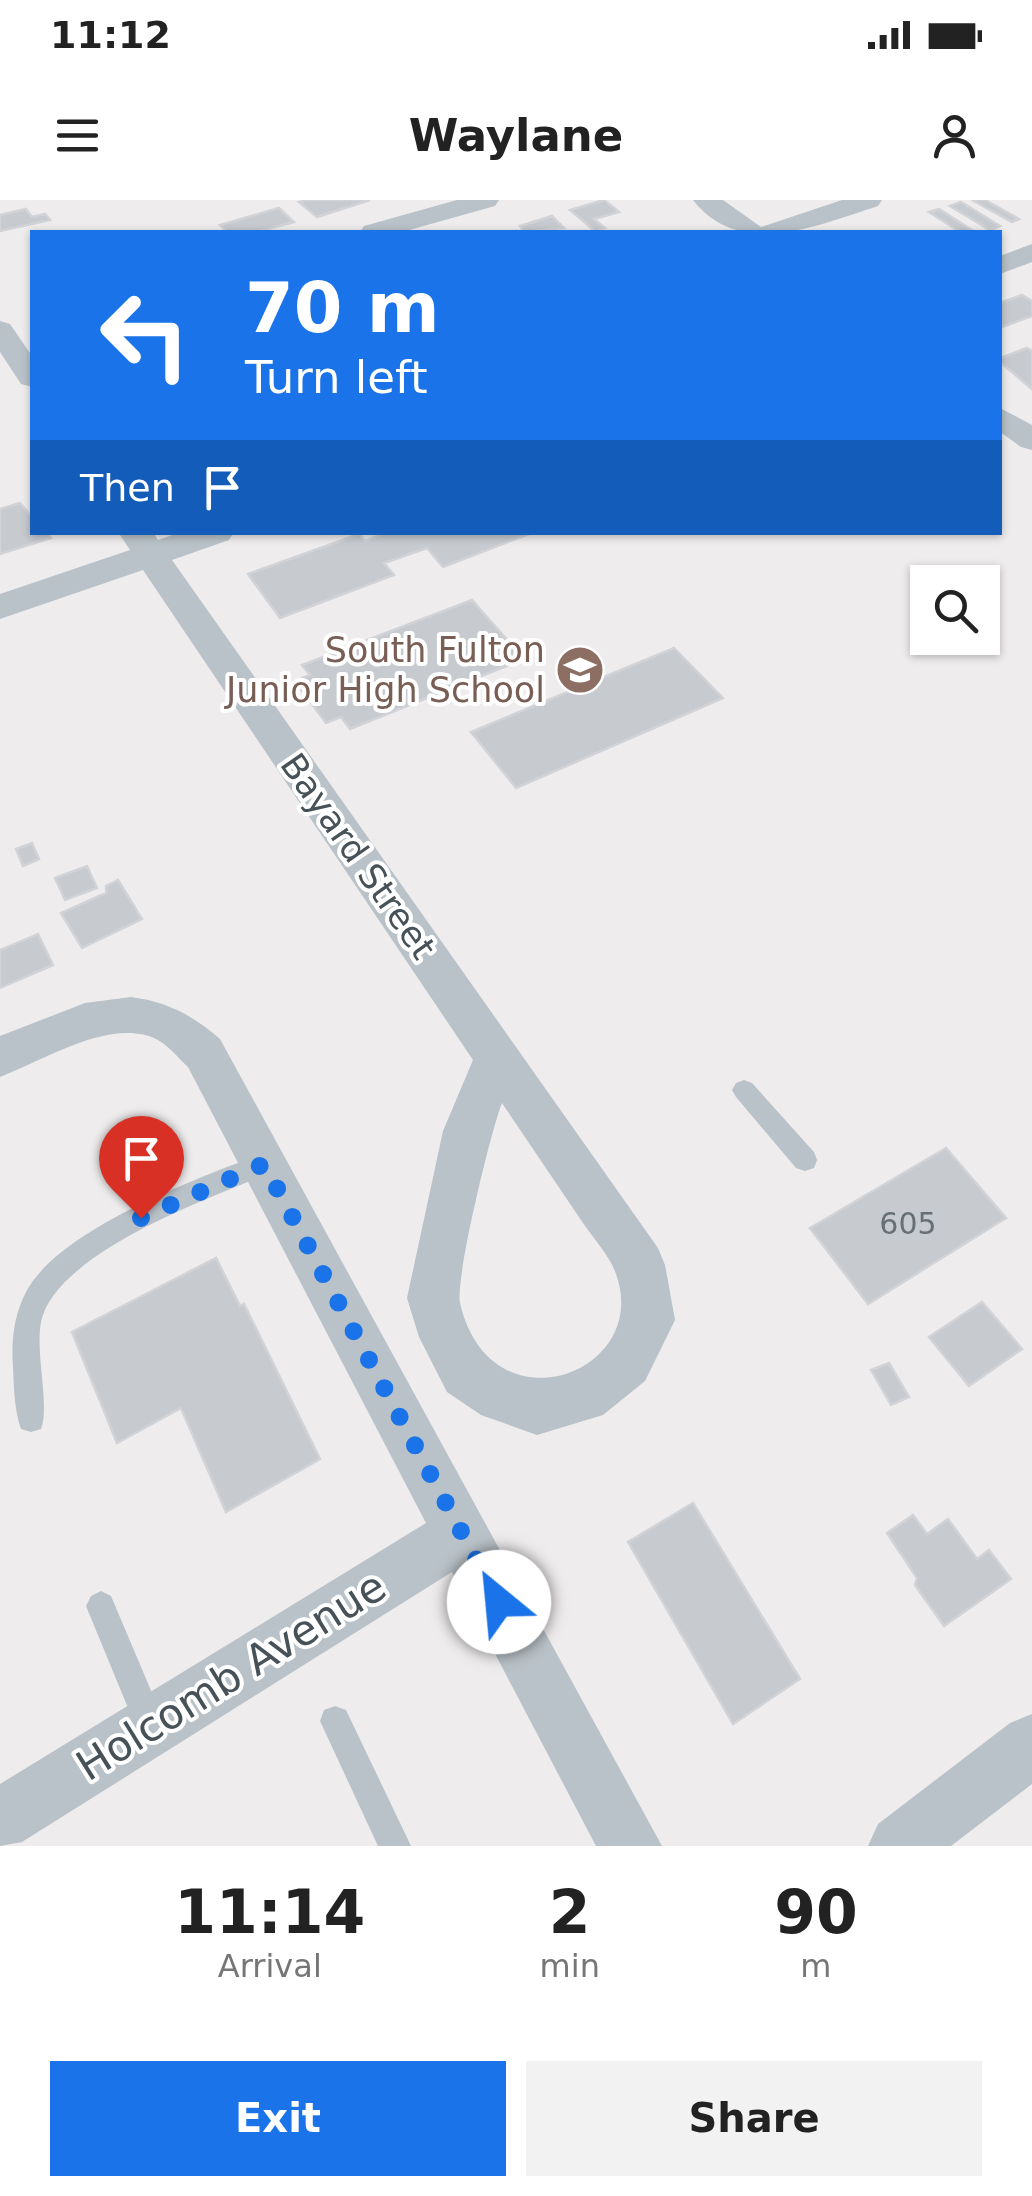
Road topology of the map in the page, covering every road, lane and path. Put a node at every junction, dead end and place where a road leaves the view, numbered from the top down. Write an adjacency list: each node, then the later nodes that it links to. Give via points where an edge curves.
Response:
1 (486, 200): 4 (street)
2 (706, 200): 5 (street)
3 (869, 200): 6 (street)
4 (381, 230)
5 (748, 230)
6 (777, 230)
7 (1002, 236): 8 (street)
8 (1031, 238): 9 (street)
9 (1002, 264)
10 (10, 336): 11 (street)
11 (30, 374)
12 (1002, 418): 13 (street)
13 (1032, 440)
14 (198, 535): 15 (street)
15 (143, 544): 16 (street); 18 (street, Bayard Street)
16 (0, 607)
17 (0, 1057): 21 (street, via 68,1027 129,1016 173,1026 204,1053)
18 (498, 1058): 18 (street, Bayard Street, via 467,1130 434,1298 445,1338 466,1374 500,1396 537,1408 584,1396 626,1364 649,1320 640,1265 646,1250 593,1171)
19 (744, 1090): 20 (lane)
20 (805, 1160)
21 (264, 1164): 22 (lane, via 141,1218 68,1260 36,1298 24,1352); 23 (street)
22 (31, 1419)
23 (462, 1533): 26 (street, Holcomb Avenue); 30 (street)
24 (102, 1606): 26 (lane)
25 (336, 1720): 29 (lane)
26 (151, 1726): 28 (street, Holcomb Avenue)
27 (1032, 1745): 31 (street)
28 (0, 1820)
29 (395, 1846)
30 (630, 1846)
31 (900, 1846)

